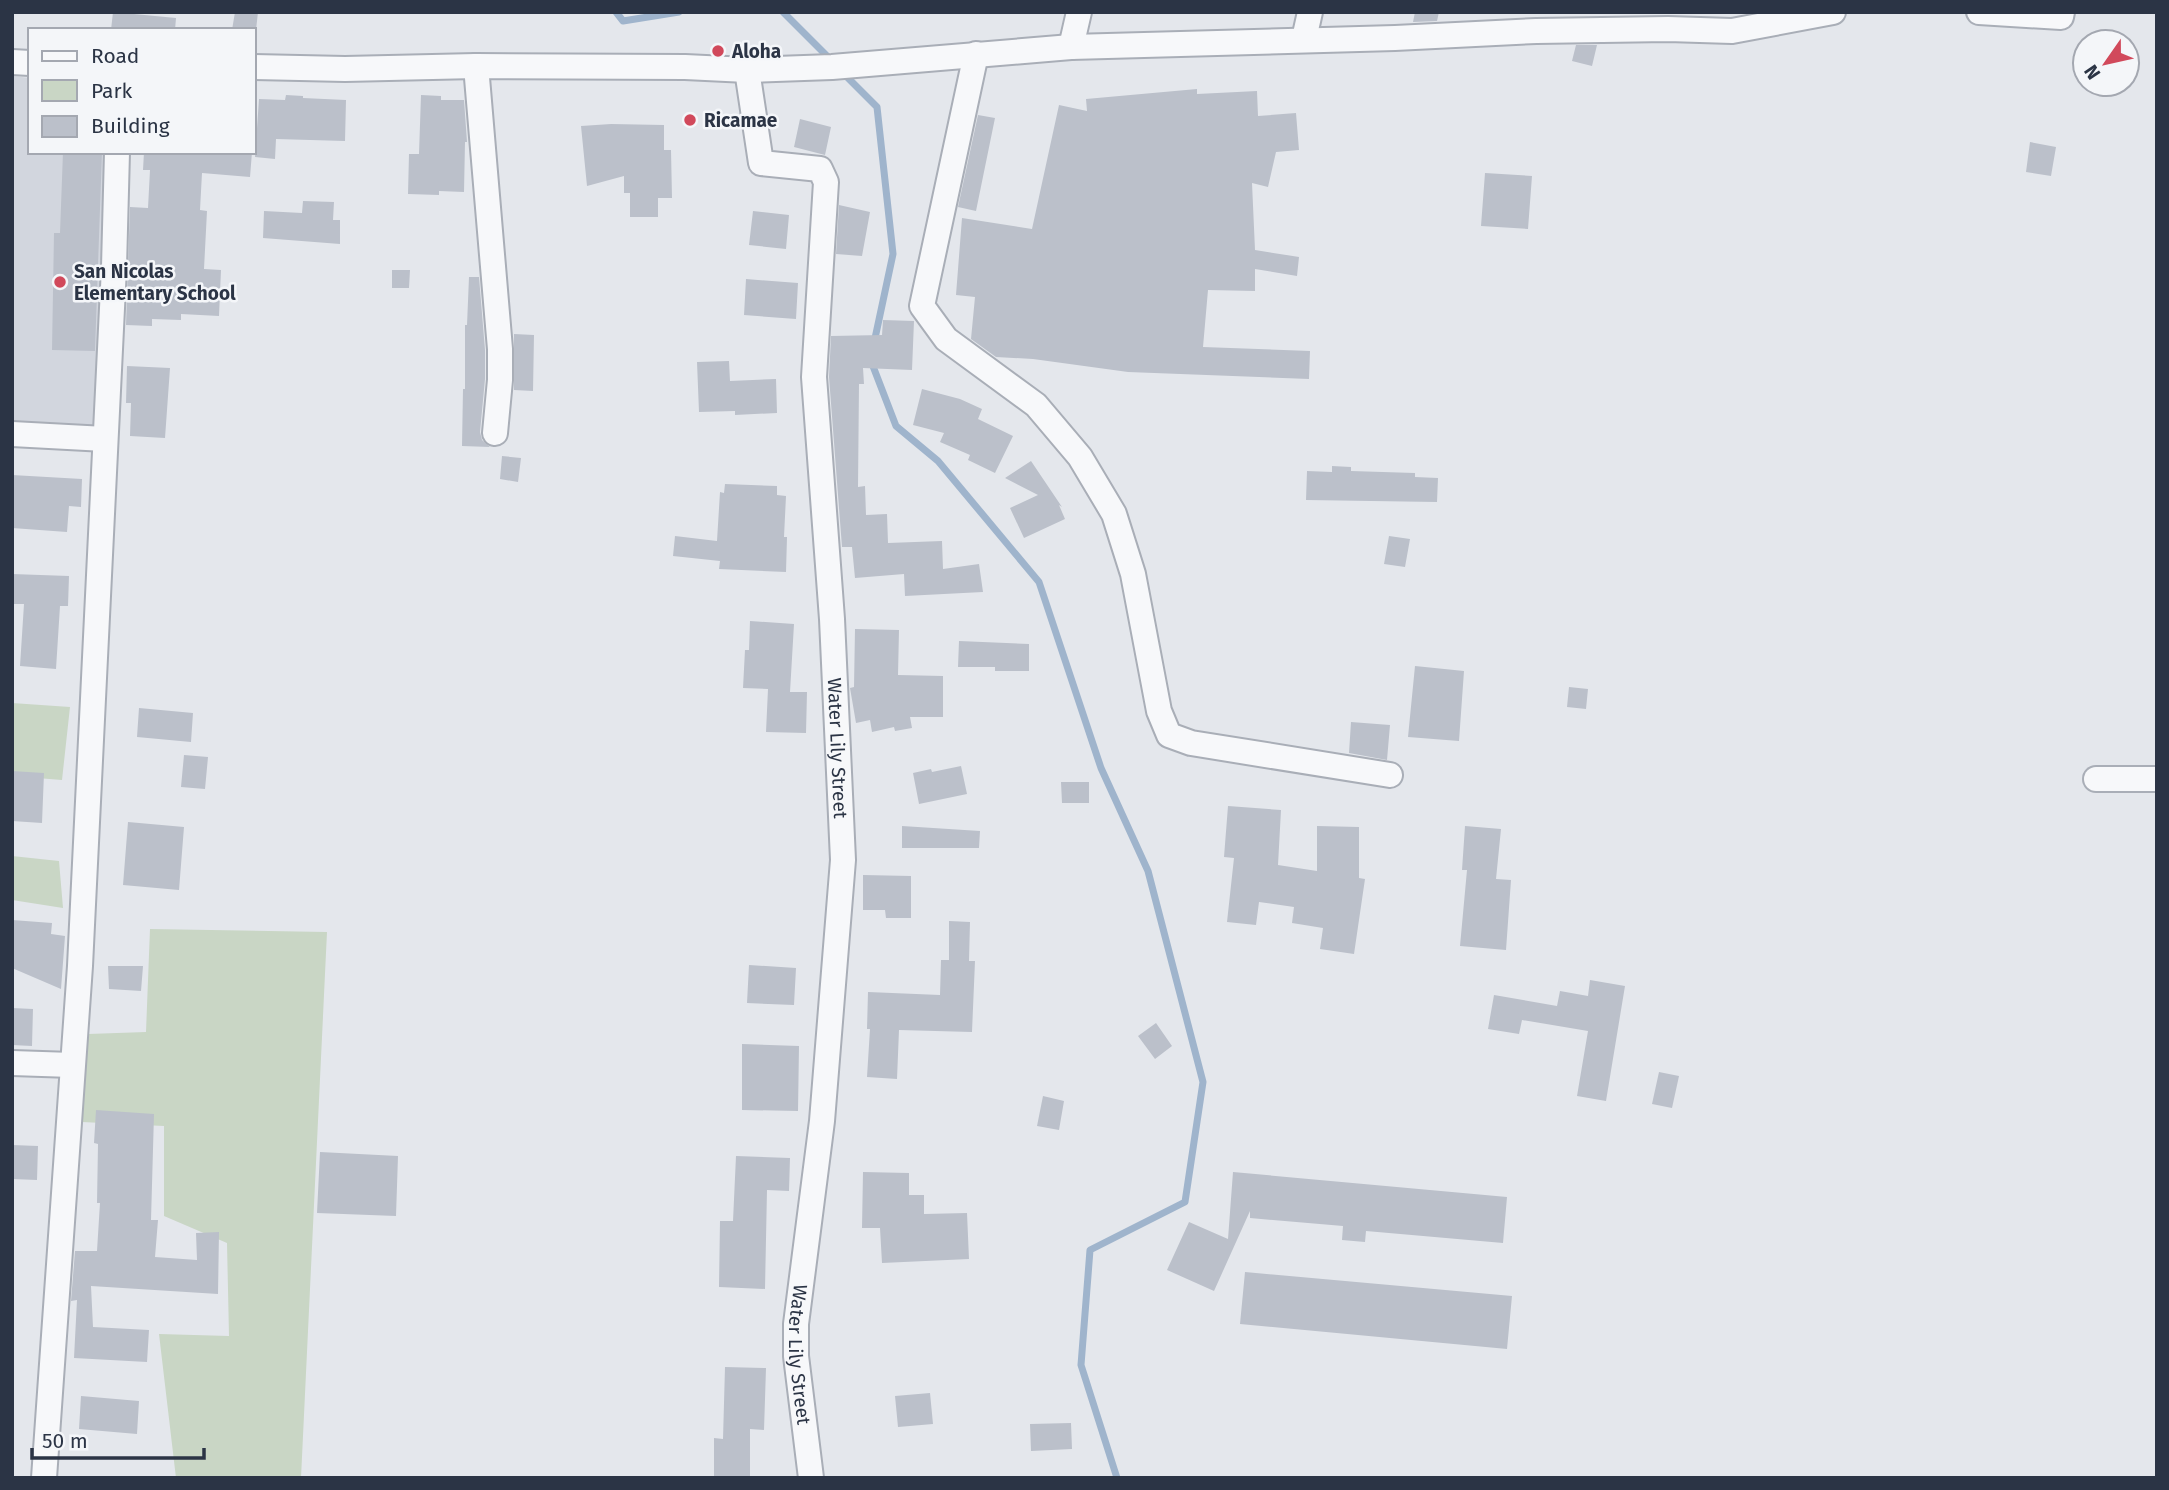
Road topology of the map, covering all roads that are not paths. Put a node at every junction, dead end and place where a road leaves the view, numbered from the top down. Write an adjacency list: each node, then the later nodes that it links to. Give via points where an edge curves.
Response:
1 (1079, 12): 7 (street)
2 (1310, 12): 6 (street)
3 (1833, 12): 6 (street, via 1731,31)
4 (1979, 12): 5 (street, via 2061,17)
5 (2062, 12)
6 (1304, 39): 7 (street)
7 (1070, 47): 8 (street)
8 (976, 54): 11 (street); 16 (street, via 922,306 946,339 1037,405 1080,457 1114,514 1133,574 1159,712 1169,735 1191,743)
9 (476, 66): 10 (street); 11 (street); 13 (street, via 500,349)
10 (256, 67)
11 (747, 70): 22 (street, Water Lily Street, via 761,163 820,169 826,182 814,377 843,860 822,1121 796,1324)
12 (117, 154): 15 (street)
13 (495, 433)
14 (12, 434): 15 (street)
15 (105, 439): 20 (street)
16 (1390, 775)
17 (2096, 779): 18 (street)
18 (2157, 779)
19 (12, 1063): 20 (street)
20 (72, 1065): 21 (street)
21 (44, 1478)
22 (811, 1478)

